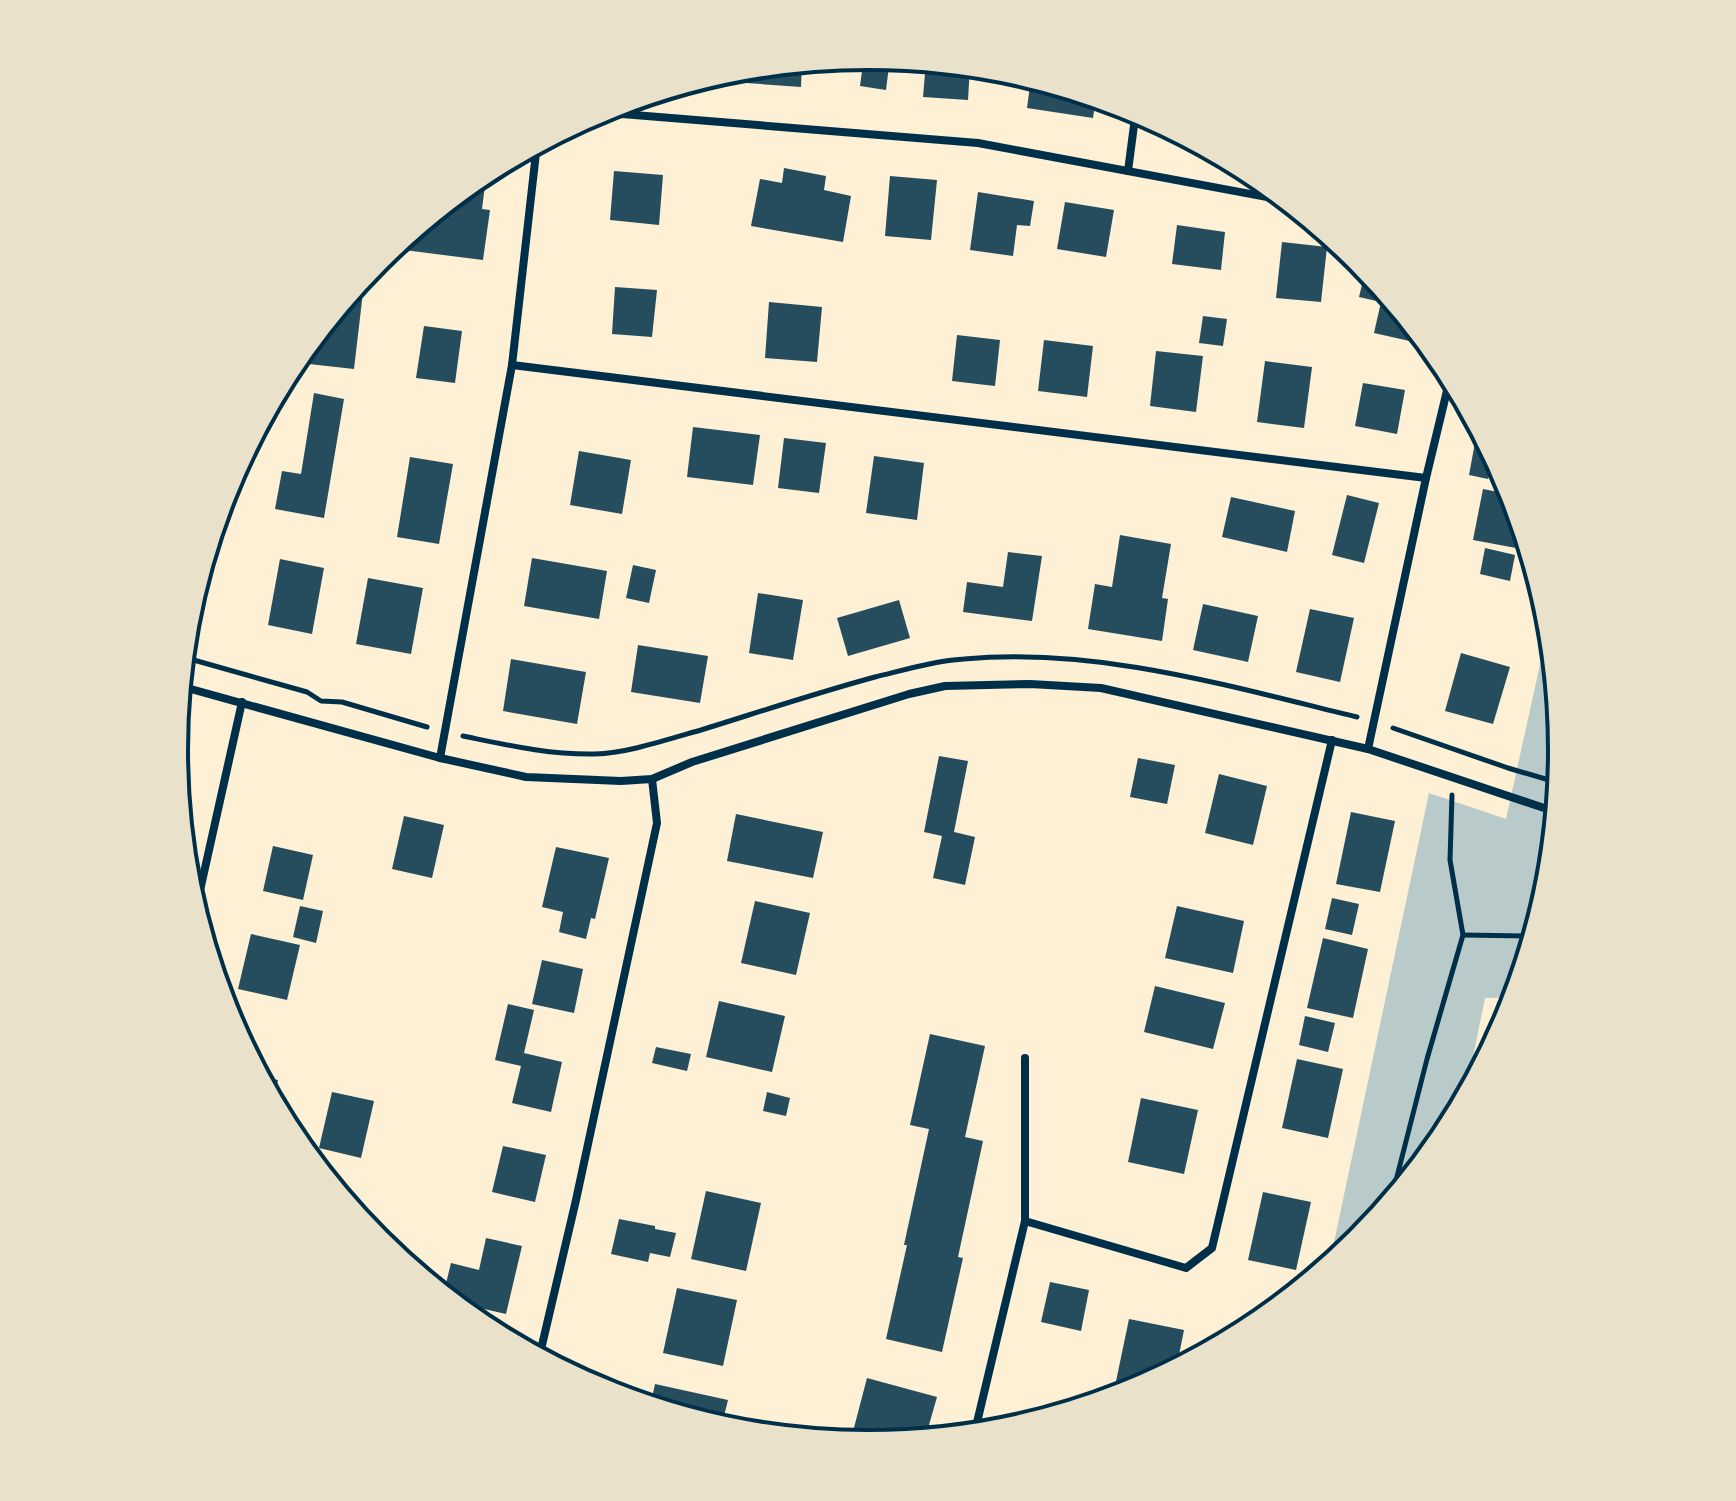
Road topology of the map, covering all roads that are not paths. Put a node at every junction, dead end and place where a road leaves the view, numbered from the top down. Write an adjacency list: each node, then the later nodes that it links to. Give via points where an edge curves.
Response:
1 (627, 114): 4 (street, via 978,143)
2 (1134, 125): 4 (street)
3 (536, 157): 6 (street)
4 (1128, 171): 5 (street)
5 (1261, 196)
6 (512, 365): 8 (street); 13 (street)
7 (1447, 393): 8 (street)
8 (1426, 478): 12 (street)
9 (191, 689): 10 (street)
10 (242, 702): 13 (street); 16 (street)
11 (1332, 740): 12 (street); 14 (street, via 1101,688 945,686 692,762); 18 (street, via 1212,1248 1186,1268)
12 (1368, 749): 15 (street)
13 (440, 758): 14 (street, via 526,777)
14 (652, 779): 19 (street, via 657,823)
15 (1546, 809)
16 (201, 885)
17 (1025, 1058): 18 (street)
18 (1025, 1221): 20 (street)
19 (542, 1347)
20 (977, 1422)

